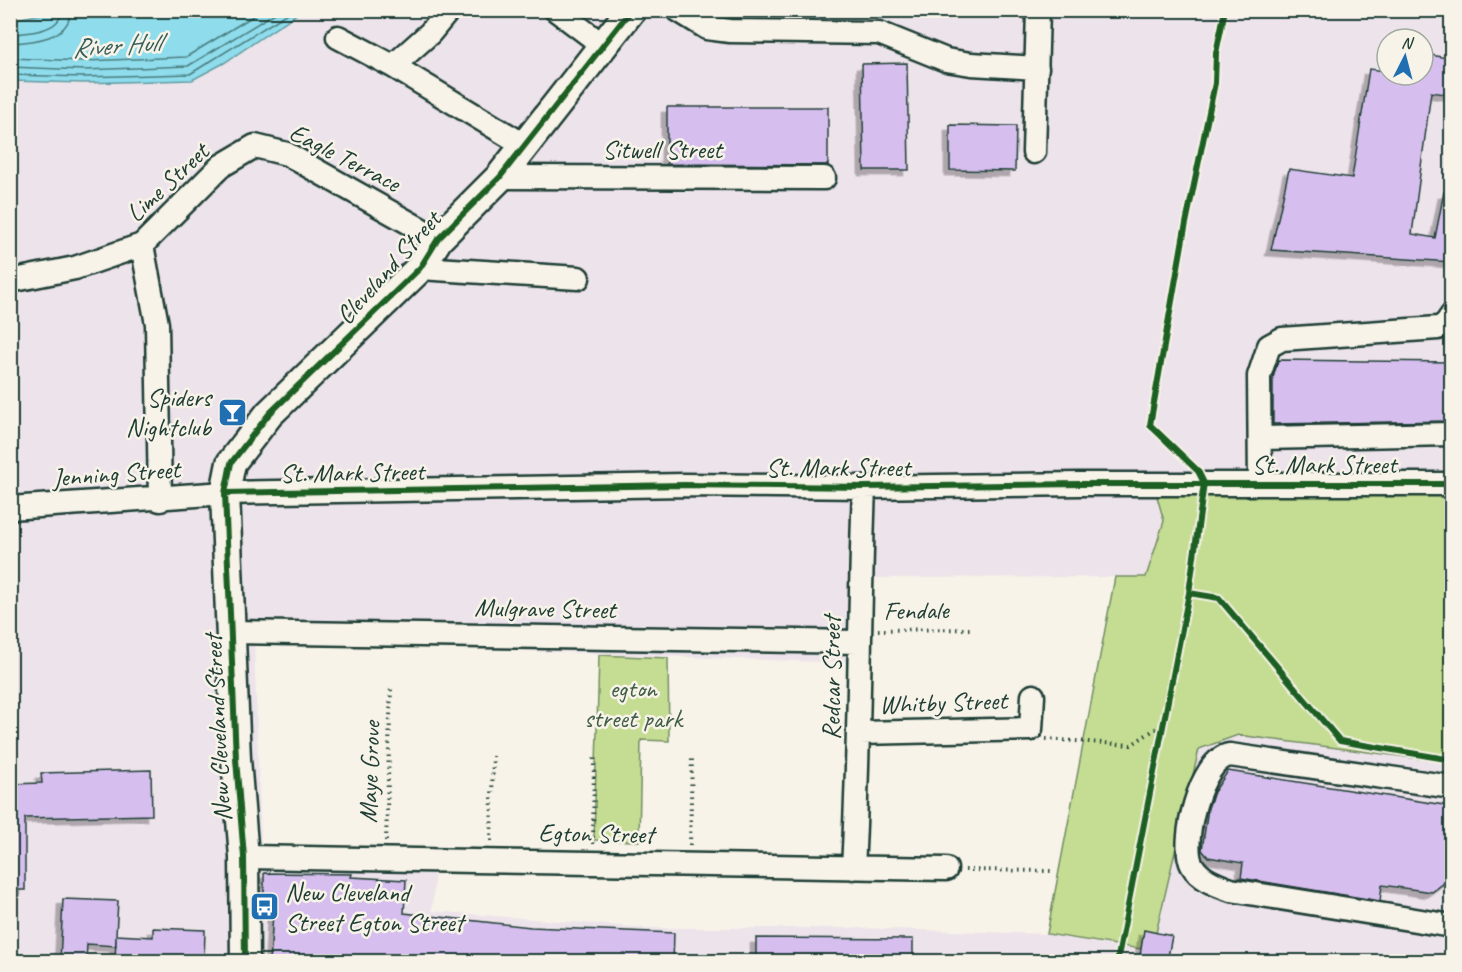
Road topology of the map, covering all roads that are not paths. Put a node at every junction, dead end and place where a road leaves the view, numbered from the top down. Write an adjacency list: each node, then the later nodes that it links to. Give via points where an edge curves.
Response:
1 (448, 10): 8 (street, via 430,33)
2 (556, 10): 7 (street)
3 (631, 10): 7 (main road, Cleveland Street)
4 (678, 10): 9 (street, via 707,28 730,32 879,33 946,60)
5 (1038, 10): 9 (street)
6 (339, 37): 8 (street)
7 (604, 46): 11 (main road, Cleveland Street)
8 (393, 66): 11 (street)
9 (1037, 68): 12 (street)
10 (255, 146): 15 (street, Eagle Terrace, via 287,154); 16 (street, Lime Street, via 221,166)
11 (524, 146): 13 (main road, Cleveland Street)
12 (1034, 152)
13 (500, 177): 14 (street, Sitwell Street); 15 (main road, Cleveland Street)
14 (824, 178)
15 (438, 239): 17 (main road, Cleveland Street)
16 (142, 245): 19 (street, Lime Street, via 75,268); 27 (street, via 157,324)
17 (420, 268): 18 (street); 26 (main road, Cleveland Street, via 269,414 231,463)
18 (578, 279)
19 (10, 281)
20 (1452, 315): 22 (street, via 1438,328 1282,339 1269,346 1259,376)
21 (1452, 434): 22 (street)
22 (1260, 438): 23 (street)
23 (1260, 483): 24 (street, St. Mark Street); 25 (street, St. Mark Street)
24 (1452, 484)
25 (864, 487): 26 (street, St. Mark Street); 30 (street, Redcar Street)
26 (225, 493): 27 (street, Jenning Street); 29 (main road, New Cleveland Street)
27 (160, 500): 28 (street, Jenning Street)
28 (10, 508)
29 (231, 632): 30 (street, Mulgrave Street); 34 (main road, New Cleveland Street)
30 (858, 636): 32 (street, Redcar Street)
31 (1033, 696): 32 (street, Whitby Street, via 1031,729)
32 (860, 733): 35 (street, Redcar Street)
33 (1452, 787): 37 (street, via 1223,756 1209,769 1199,787 1189,851 1198,873 1231,890)
34 (244, 857): 35 (street, Egton Street); 38 (main road, New Cleveland Street)
35 (853, 868): 36 (street, Egton Street)
36 (946, 869)
37 (1452, 926)
38 (245, 962)

